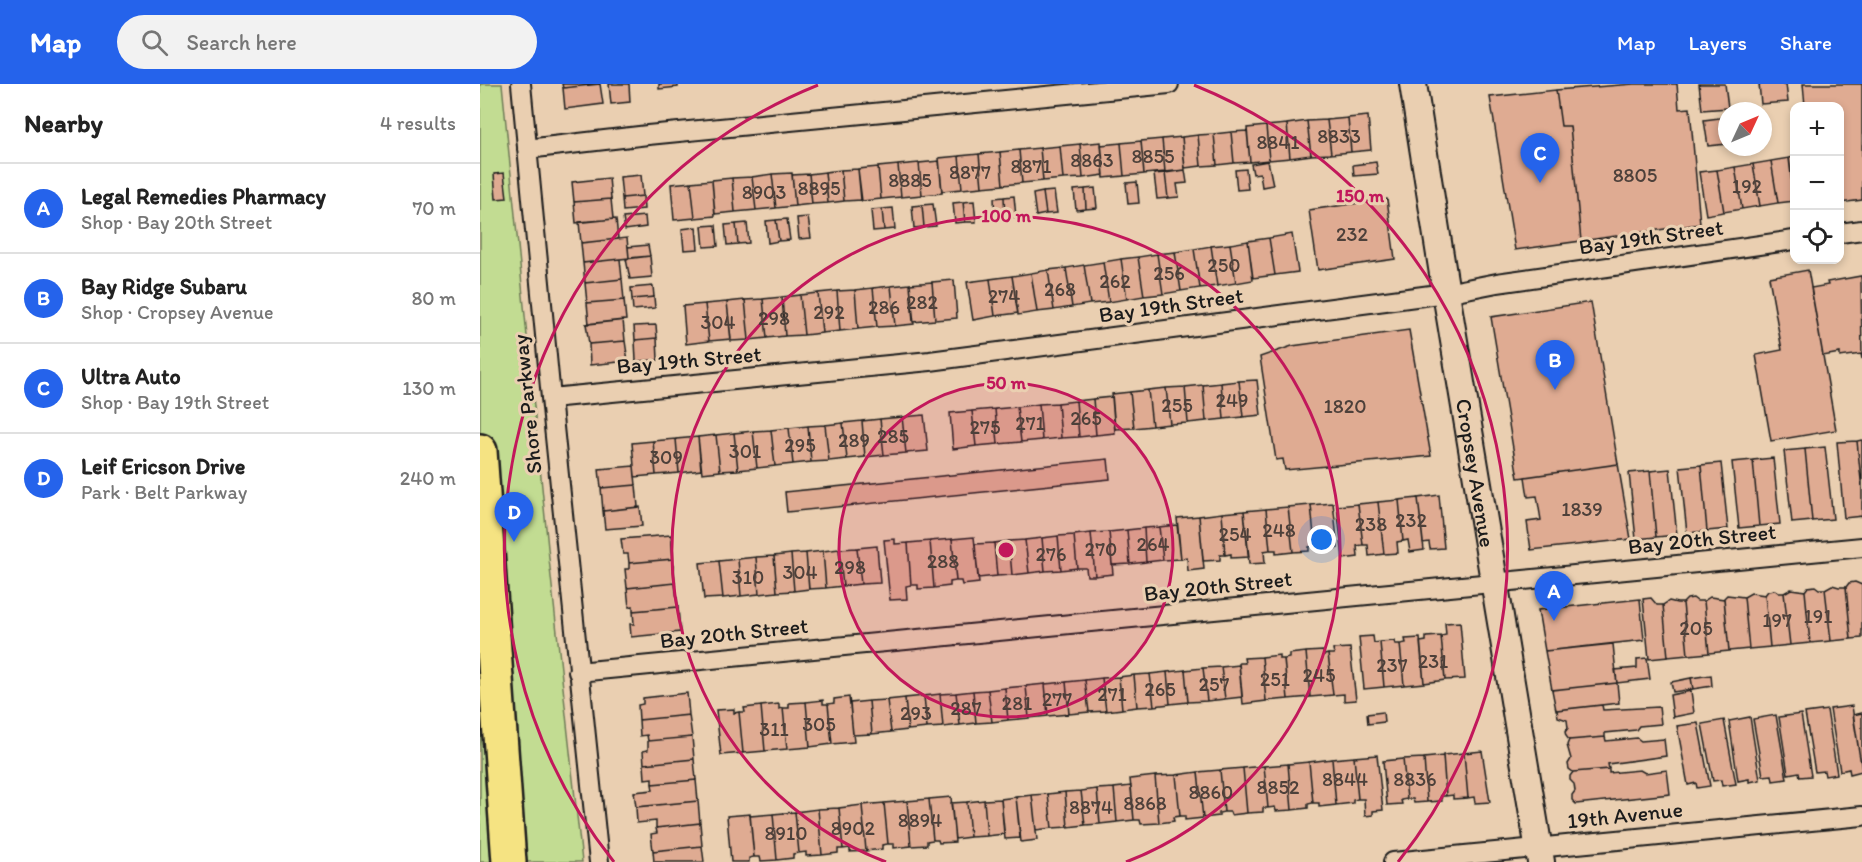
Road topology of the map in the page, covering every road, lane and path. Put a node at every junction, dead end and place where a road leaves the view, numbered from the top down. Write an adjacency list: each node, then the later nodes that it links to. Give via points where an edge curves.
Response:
1 (520, 84): 4 (street, Shore Parkway)
2 (1169, 84): 4 (street)
3 (1413, 84): 8 (main road, Cropsey Avenue)
4 (526, 149): 9 (street, Shore Parkway)
5 (1862, 230): 6 (street)
6 (1844, 232)
7 (1790, 241): 8 (street, Bay 19th Street)
8 (1446, 293): 9 (street, Bay 19th Street, via 930,361); 12 (main road, Cropsey Avenue)
9 (551, 398): 13 (street, Shore Parkway)
10 (480, 451): 16 (highway)
11 (1862, 547): 12 (street, Bay 20th Street)
12 (1494, 583): 13 (street, Bay 20th Street); 15 (main road, Cropsey Avenue)
13 (579, 672): 17 (street, Shore Parkway)
14 (1862, 816): 15 (street, 19th Avenue)
15 (1540, 855): 18 (street, 19th Avenue)
16 (509, 862)
17 (599, 862)
18 (1393, 862)

